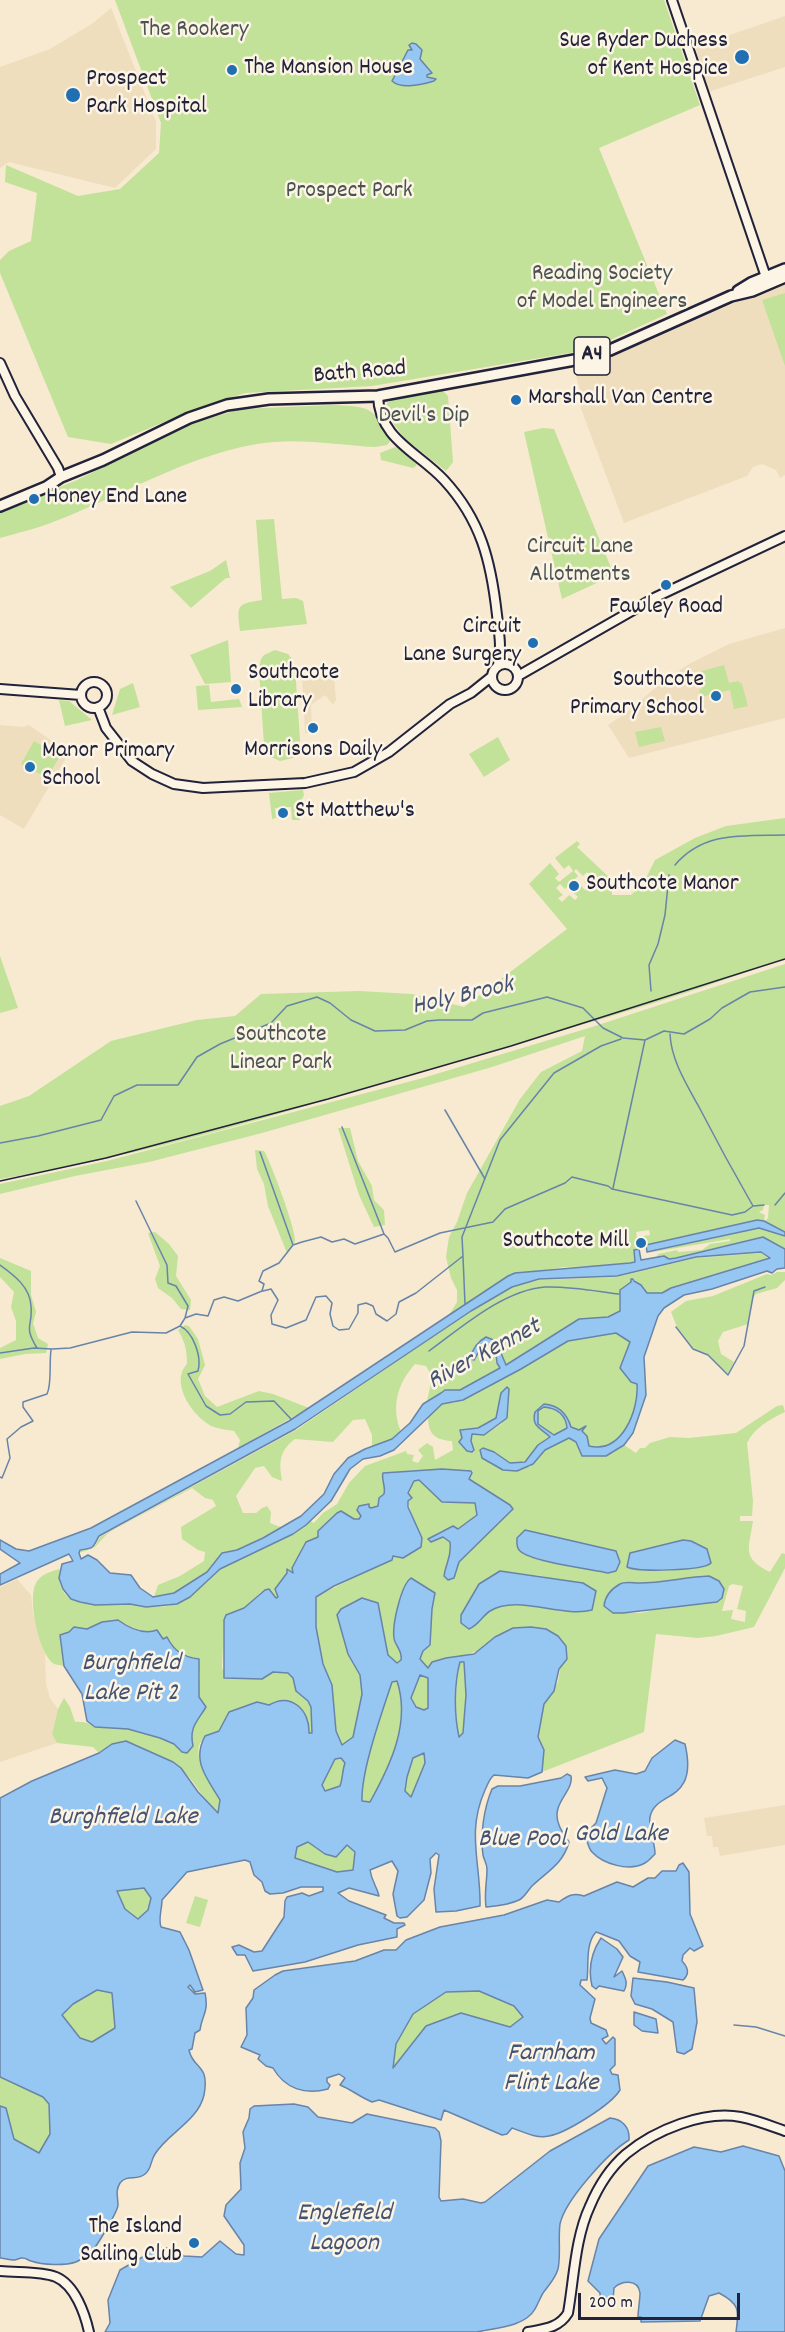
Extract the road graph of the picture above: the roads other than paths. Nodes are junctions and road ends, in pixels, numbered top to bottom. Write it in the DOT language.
graph roads {
  1 [pos="672,0"];
  2 [pos="785,269"];
  3 [pos="785,277"];
  4 [pos="767,280"];
  5 [pos="0,363"];
  6 [pos="378,396"];
  7 [pos="61,477"];
  8 [pos="0,506"];
  9 [pos="785,536"];
  10 [pos="500,646"];
  11 [pos="507,663"];
  12 [pos="498,665"];
  13 [pos="517,673"];
  14 [pos="491,677"];
  15 [pos="495,686"];
  16 [pos="0,689"];
  17 [pos="471,693"];
  18 [pos="81,695"];
  19 [pos="98,707"];
  20 [pos="785,2131"];
  21 [pos="0,2271"];
  22 [pos="89,2332"];
  23 [pos="528,2332"];
  1 -- 4 [label="street"];
  2 -- 4 [label="main road, Bath Road / A4"];
  3 -- 4 [label="main road, Bath Road / A4"];
  4 -- 6 [label="main road, Bath Road / A4"];
  5 -- 7 [label="street"];
  6 -- 7 [label="main road, Bath Road / A4"];
  6 -- 10 [label="street"];
  7 -- 8 [label="main road, Bath Road / A4"];
  9 -- 13 [label="street"];
  10 -- 11 [label="street"];
  10 -- 12 [label="street"];
  11 -- 12 [label="street"];
  11 -- 13 [label="street"];
  12 -- 14 [label="street"];
  13 -- 15 [label="street"];
  14 -- 15 [label="street"];
  14 -- 17 [label="street"];
  15 -- 17 [label="street"];
  16 -- 18 [label="street"];
  17 -- 19 [label="street"];
  18 -- 19 [label="street"];
  18 -- 19 [label="street"];
  20 -- 23 [label="street"];
  21 -- 22 [label="street"];
}
